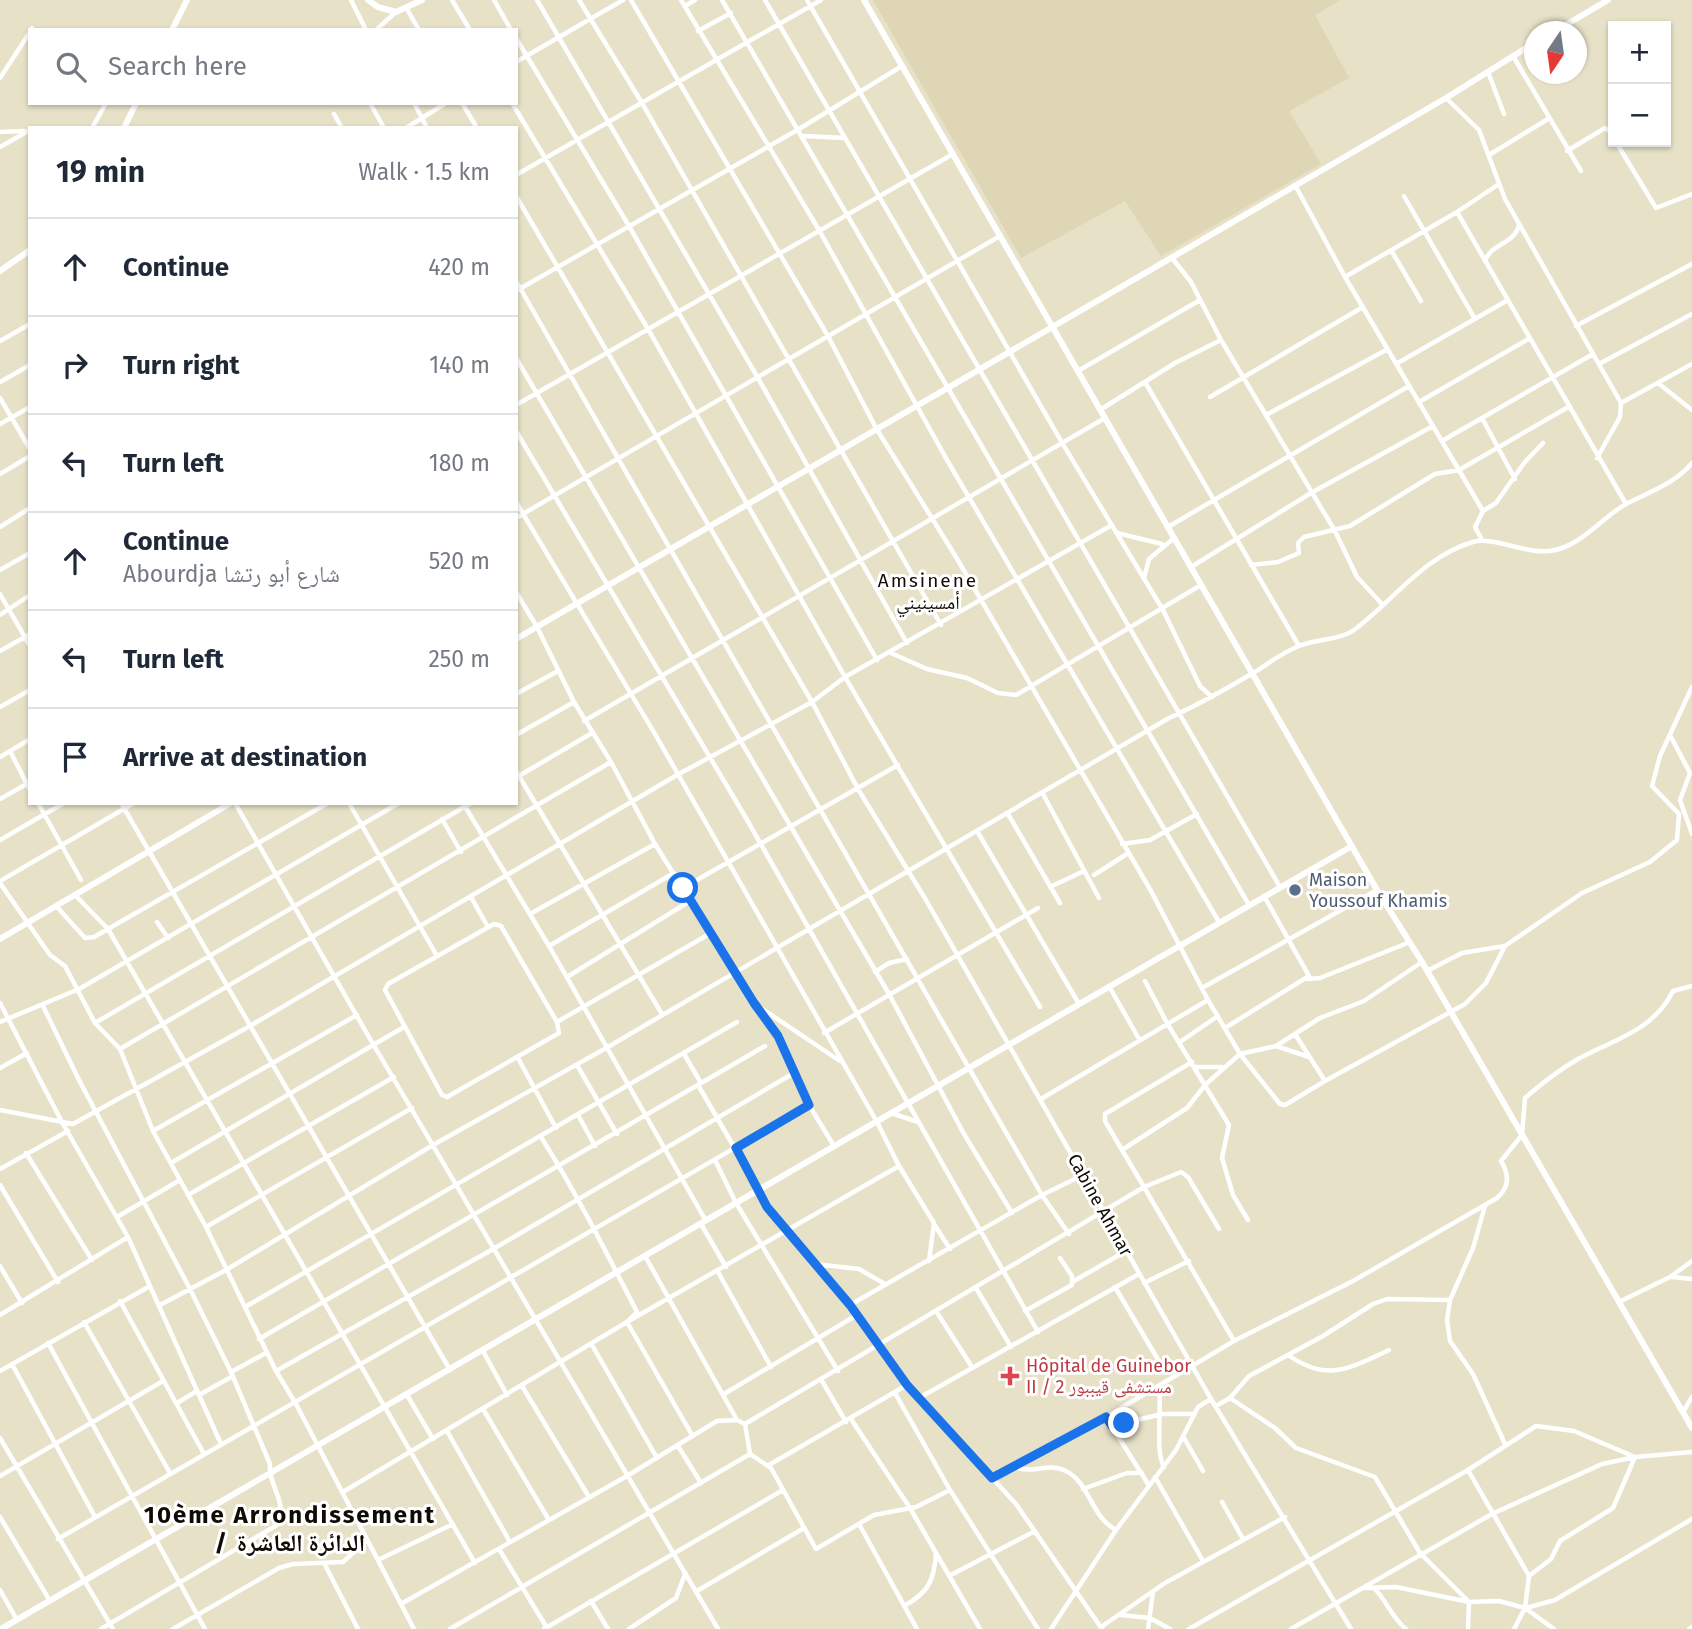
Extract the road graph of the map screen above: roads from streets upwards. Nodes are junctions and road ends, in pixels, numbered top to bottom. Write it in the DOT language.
graph roads {
  1 [pos="187,0"];
  2 [pos="351,0"];
  3 [pos="368,0"];
  4 [pos="422,0"];
  5 [pos="453,0"];
  6 [pos="494,0"];
  7 [pos="537,0"];
  8 [pos="579,0"];
  9 [pos="622,0"];
  10 [pos="631,0"];
  11 [pos="681,0"];
  12 [pos="695,0"];
  13 [pos="722,0"];
  14 [pos="765,0"];
  15 [pos="807,0"];
  16 [pos="821,0"];
  17 [pos="864,0"];
  18 [pos="1608,0"];
  19 [pos="685,6"];
  20 [pos="811,6"];
  21 [pos="407,9"];
  22 [pos="396,12"];
  23 [pos="731,13"];
  24 [pos="590,20"];
  25 [pos="1572,21"];
  26 [pos="779,24"];
  27 [pos="173,28"];
  28 [pos="365,28"];
  29 [pos="378,28"];
  30 [pos="418,28"];
  31 [pos="469,28"];
  32 [pos="511,28"];
  33 [pos="698,31"];
  34 [pos="28,35"];
  35 [pos="558,38"];
  36 [pos="518,41"];
  37 [pos="748,41"];
  38 [pos="1524,49"];
  39 [pos="1512,55"];
  40 [pos="527,56"];
  41 [pos="715,59"];
  42 [pos="518,61"];
  43 [pos="902,65"];
  44 [pos="1488,71"];
  45 [pos="0,78"];
  46 [pos="678,80"];
  47 [pos="859,92"];
  48 [pos="1446,98"];
  49 [pos="642,103"];
  50 [pos="105,105"];
  51 [pos="135,105"];
  52 [pos="371,105"];
  53 [pos="415,105"];
  54 [pos="443,105"];
  55 [pos="463,105"];
  56 [pos="513,105"];
  57 [pos="829,109"];
  58 [pos="334,114"];
  59 [pos="1504,114"];
  60 [pos="422,118"];
  61 [pos="1548,118"];
  62 [pos="608,124"];
  63 [pos="93,126"];
  64 [pos="125,126"];
  65 [pos="341,126"];
  66 [pos="383,126"];
  67 [pos="409,126"];
  68 [pos="427,126"];
  69 [pos="476,126"];
  70 [pos="799,129"];
  71 [pos="27,130"];
  72 [pos="1608,130"];
  73 [pos="0,132"];
  74 [pos="803,136"];
  75 [pos="846,138"];
  76 [pos="578,142"];
  77 [pos="768,146"];
  78 [pos="0,147"];
  79 [pos="1619,147"];
  80 [pos="1567,151"];
  81 [pos="953,154"];
  82 [pos="1489,155"];
  83 [pos="544,159"];
  84 [pos="729,168"];
  85 [pos="1581,170"];
  86 [pos="518,174"];
  87 [pos="910,178"];
  88 [pos="1295,184"];
  89 [pos="1499,184"];
  90 [pos="691,189"];
  91 [pos="1692,194"];
  92 [pos="880,195"];
  93 [pos="1404,196"];
  94 [pos="518,199"];
  95 [pos="658,209"];
  96 [pos="1457,212"];
  97 [pos="847,213"];
  98 [pos="1519,224"];
  99 [pos="629,226"];
  100 [pos="819,230"];
  101 [pos="1424,231"];
  102 [pos="1000,236"];
  103 [pos="597,244"];
  104 [pos="1391,250"];
  105 [pos="28,251"];
  106 [pos="780,254"];
  107 [pos="1172,258"];
  108 [pos="957,261"];
  109 [pos="1485,261"];
  110 [pos="1692,264"];
  111 [pos="557,266"];
  112 [pos="0,271"];
  113 [pos="742,277"];
  114 [pos="1345,277"];
  115 [pos="927,280"];
  116 [pos="519,289"];
  117 [pos="709,294"];
  118 [pos="897,298"];
  119 [pos="1200,300"];
  120 [pos="1508,300"];
  121 [pos="1421,301"];
  122 [pos="1363,307"];
  123 [pos="678,311"];
  124 [pos="866,314"];
  125 [pos="1692,314"];
  126 [pos="1475,319"];
  127 [pos="28,325"];
  128 [pos="1576,326"];
  129 [pos="1052,327"];
  130 [pos="648,329"];
  131 [pos="829,338"];
  132 [pos="1530,338"];
  133 [pos="1222,340"];
  134 [pos="0,341"];
  135 [pos="1388,349"];
  136 [pos="1011,350"];
  137 [pos="608,354"];
  138 [pos="1592,354"];
  139 [pos="518,361"];
  140 [pos="789,361"];
  141 [pos="1396,364"];
  142 [pos="1598,364"];
  143 [pos="1692,364"];
  144 [pos="28,366"];
  145 [pos="980,369"];
  146 [pos="1078,371"];
  147 [pos="569,376"];
  148 [pos="1553,377"];
  149 [pos="758,378"];
  150 [pos="1245,378"];
  151 [pos="0,382"];
  152 [pos="1145,382"];
  153 [pos="1658,383"];
  154 [pos="1409,386"];
  155 [pos="948,387"];
  156 [pos="537,394"];
  157 [pos="0,397"];
  158 [pos="1210,397"];
  159 [pos="726,398"];
  160 [pos="1419,402"];
  161 [pos="1621,403"];
  162 [pos="518,404"];
  163 [pos="916,405"];
  164 [pos="1570,406"];
  165 [pos="28,408"];
  166 [pos="1100,410"];
  167 [pos="1692,411"];
  168 [pos="696,415"];
  169 [pos="1266,415"];
  170 [pos="11,418"];
  171 [pos="1105,418"];
  172 [pos="1482,418"];
  173 [pos="0,424"];
  174 [pos="1433,426"];
  175 [pos="876,428"];
  176 [pos="518,434"];
  177 [pos="654,436"];
  178 [pos="1442,441"];
  179 [pos="1061,442"];
  180 [pos="1543,443"];
  181 [pos="28,446"];
  182 [pos="1498,447"];
  183 [pos="839,450"];
  184 [pos="1289,455"];
  185 [pos="28,457"];
  186 [pos="617,458"];
  187 [pos="1597,458"];
  188 [pos="1029,460"];
  189 [pos="1692,463"];
  190 [pos="807,469"];
  191 [pos="1459,470"];
  192 [pos="0,474"];
  193 [pos="1000,477"];
  194 [pos="587,478"];
  195 [pos="1515,479"];
  196 [pos="777,486"];
  197 [pos="1311,494"];
  198 [pos="968,495"];
  199 [pos="555,497"];
  200 [pos="1214,502"];
  201 [pos="747,504"];
  202 [pos="1626,504"];
  203 [pos="518,505"];
  204 [pos="28,509"];
  205 [pos="1483,511"];
  206 [pos="524,514"];
  207 [pos="931,517"];
  208 [pos="518,518"];
  209 [pos="1112,525"];
  210 [pos="0,527"];
  211 [pos="1168,527"];
  212 [pos="708,528"];
  213 [pos="1335,531"];
  214 [pos="1116,533"];
  215 [pos="1174,538"];
  216 [pos="1237,540"];
  217 [pos="1482,540"];
  218 [pos="891,541"];
  219 [pos="1081,544"];
  220 [pos="1163,544"];
  221 [pos="670,551"];
  222 [pos="28,554"];
  223 [pos="859,559"];
  224 [pos="1049,562"];
  225 [pos="1251,565"];
  226 [pos="1191,567"];
  227 [pos="638,569"];
  228 [pos="0,570"];
  229 [pos="829,577"];
  230 [pos="1017,579"];
  231 [pos="1144,579"];
  232 [pos="1201,585"];
  233 [pos="608,586"];
  234 [pos="0,594"];
  235 [pos="799,594"];
  236 [pos="518,595"];
  237 [pos="28,597"];
  238 [pos="979,599"];
  239 [pos="1382,604"];
  240 [pos="575,605"];
  241 [pos="9,610"];
  242 [pos="1163,610"];
  243 [pos="0,615"];
  244 [pos="762,617"];
  245 [pos="941,625"];
  246 [pos="537,627"];
  247 [pos="1129,628"];
  248 [pos="27,635"];
  249 [pos="518,638"];
  250 [pos="723,639"];
  251 [pos="907,643"];
  252 [pos="1098,646"];
  253 [pos="1299,646"];
  254 [pos="0,651"];
  255 [pos="890,652"];
  256 [pos="691,658"];
  257 [pos="877,660"];
  258 [pos="1067,664"];
  259 [pos="558,671"];
  260 [pos="1252,674"];
  261 [pos="661,676"];
  262 [pos="845,677"];
  263 [pos="1030,686"];
  264 [pos="1692,687"];
  265 [pos="28,691"];
  266 [pos="518,693"];
  267 [pos="631,693"];
  268 [pos="1212,697"];
  269 [pos="573,702"];
  270 [pos="812,702"];
  271 [pos="0,707"];
  272 [pos="1181,713"];
  273 [pos="584,721"];
  274 [pos="773,723"];
  275 [pos="1150,730"];
  276 [pos="592,733"];
  277 [pos="518,735"];
  278 [pos="1670,735"];
  279 [pos="28,740"];
  280 [pos="740,741"];
  281 [pos="1118,749"];
  282 [pos="10,751"];
  283 [pos="0,757"];
  284 [pos="709,757"];
  285 [pos="611,762"];
  286 [pos="898,765"];
  287 [pos="1081,772"];
  288 [pos="518,773"];
  289 [pos="518,775"];
  290 [pos="677,775"];
  291 [pos="28,783"];
  292 [pos="858,789"];
  293 [pos="1042,794"];
  294 [pos="0,799"];
  295 [pos="632,802"];
  296 [pos="39,805"];
  297 [pos="61,805"];
  298 [pos="230,805"];
  299 [pos="234,805"];
  300 [pos="325,805"];
  301 [pos="350,805"];
  302 [pos="396,805"];
  303 [pos="464,805"];
  304 [pos="123,806"];
  305 [pos="539,806"];
  306 [pos="821,809"];
  307 [pos="1008,814"];
  308 [pos="1197,814"];
  309 [pos="45,815"];
  310 [pos="442,819"];
  311 [pos="362,825"];
  312 [pos="790,827"];
  313 [pos="984,828"];
  314 [pos="1164,830"];
  315 [pos="977,831"];
  316 [pos="1692,834"];
  317 [pos="482,839"];
  318 [pos="0,840"];
  319 [pos="258,844"];
  320 [pos="562,844"];
  321 [pos="655,844"];
  322 [pos="761,844"];
  323 [pos="1122,844"];
  324 [pos="62,845"];
  325 [pos="1352,846"];
  326 [pos="946,848"];
  327 [pos="461,852"];
  328 [pos="149,853"];
  329 [pos="380,855"];
  330 [pos="1127,855"];
  331 [pos="727,864"];
  332 [pos="906,871"];
  333 [pos="1084,871"];
  334 [pos="674,873"];
  335 [pos="277,874"];
  336 [pos="507,875"];
  337 [pos="1094,875"];
  338 [pos="81,880"];
  339 [pos="0,882"];
  340 [pos="586,883"];
  341 [pos="398,887"];
  342 [pos="1050,887"];
  343 [pos="1280,887"];
  344 [pos="683,888"];
  345 [pos="1377,890"];
  346 [pos="869,893"];
  347 [pos="171,894"];
  348 [pos="76,896"];
  349 [pos="1264,896"];
  350 [pos="471,897"];
  351 [pos="1099,898"];
  352 [pos="690,901"];
  353 [pos="1060,903"];
  354 [pos="295,904"];
  355 [pos="1249,905"];
  356 [pos="57,907"];
  357 [pos="1038,908"];
  358 [pos="839,911"];
  359 [pos="1028,913"];
  360 [pos="530,914"];
  361 [pos="604,914"];
  362 [pos="157,922"];
  363 [pos="1219,922"];
  364 [pos="29,923"];
  365 [pos="191,925"];
  366 [pos="420,927"];
  367 [pos="488,927"];
  368 [pos="108,929"];
  369 [pos="808,929"];
  370 [pos="995,932"];
  371 [pos="711,933"];
  372 [pos="313,936"];
  373 [pos="0,939"];
  374 [pos="167,939"];
  375 [pos="1288,941"];
  376 [pos="1410,943"];
  377 [pos="622,945"];
  378 [pos="1179,945"];
  379 [pos="549,946"];
  380 [pos="1505,946"];
  381 [pos="776,948"];
  382 [pos="207,955"];
  383 [pos="437,956"];
  384 [pos="958,956"];
  385 [pos="907,959"];
  386 [pos="128,962"];
  387 [pos="1422,962"];
  388 [pos="1427,971"];
  389 [pos="734,972"];
  390 [pos="875,972"];
  391 [pos="335,975"];
  392 [pos="639,976"];
  393 [pos="567,977"];
  394 [pos="918,977"];
  395 [pos="1307,979"];
  396 [pos="1145,981"];
  397 [pos="227,986"];
  398 [pos="1110,986"];
  399 [pos="1692,986"];
  400 [pos="1202,988"];
  401 [pos="79,989"];
  402 [pos="143,993"];
  403 [pos="889,994"];
  404 [pos="1208,1000"];
  405 [pos="0,1003"];
  406 [pos="754,1003"];
  407 [pos="1079,1004"];
  408 [pos="43,1006"];
  409 [pos="584,1007"];
  410 [pos="1040,1007"];
  411 [pos="1450,1011"];
  412 [pos="662,1014"];
  413 [pos="858,1014"];
  414 [pos="357,1015"];
  415 [pos="1218,1016"];
  416 [pos="9,1017"];
  417 [pos="557,1021"];
  418 [pos="0,1022"];
  419 [pos="737,1022"];
  420 [pos="95,1023"];
  421 [pos="1167,1023"];
  422 [pos="162,1024"];
  423 [pos="250,1026"];
  424 [pos="404,1027"];
  425 [pos="1225,1028"];
  426 [pos="824,1033"];
  427 [pos="1295,1034"];
  428 [pos="1139,1040"];
  429 [pos="1180,1042"];
  430 [pos="374,1045"];
  431 [pos="1008,1045"];
  432 [pos="765,1046"];
  433 [pos="1276,1046"];
  434 [pos="608,1047"];
  435 [pos="120,1049"];
  436 [pos="27,1054"];
  437 [pos="684,1054"];
  438 [pos="1240,1054"];
  439 [pos="518,1058"];
  440 [pos="1310,1058"];
  441 [pos="183,1063"];
  442 [pos="273,1063"];
  443 [pos="1193,1064"];
  444 [pos="577,1065"];
  445 [pos="844,1065"];
  446 [pos="971,1067"];
  447 [pos="1223,1067"];
  448 [pos="0,1068"];
  449 [pos="794,1073"];
  450 [pos="394,1077"];
  451 [pos="1325,1082"];
  452 [pos="700,1084"];
  453 [pos="1206,1084"];
  454 [pos="631,1085"];
  455 [pos="939,1085"];
  456 [pos="535,1088"];
  457 [pos="134,1091"];
  458 [pos="291,1094"];
  459 [pos="1041,1099"];
  460 [pos="207,1101"];
  461 [pos="598,1103"];
  462 [pos="908,1103"];
  463 [pos="809,1105"];
  464 [pos="412,1108"];
  465 [pos="95,1111"];
  466 [pos="0,1112"];
  467 [pos="891,1113"];
  468 [pos="578,1115"];
  469 [pos="647,1116"];
  470 [pos="718,1116"];
  471 [pos="877,1122"];
  472 [pos="918,1122"];
  473 [pos="63,1124"];
  474 [pos="309,1124"];
  475 [pos="556,1128"];
  476 [pos="68,1131"];
  477 [pos="153,1131"];
  478 [pos="224,1133"];
  479 [pos="617,1134"];
  480 [pos="1522,1135"];
  481 [pos="541,1137"];
  482 [pos="433,1145"];
  483 [pos="595,1146"];
  484 [pos="834,1146"];
  485 [pos="665,1148"];
  486 [pos="736,1148"];
  487 [pos="1122,1150"];
  488 [pos="26,1153"];
  489 [pos="328,1157"];
  490 [pos="715,1160"];
  491 [pos="242,1162"];
  492 [pos="171,1163"];
  493 [pos="559,1166"];
  494 [pos="899,1166"];
  495 [pos="0,1169"];
  496 [pos="1083,1175"];
  497 [pos="683,1179"];
  498 [pos="180,1180"];
  499 [pos="0,1185"];
  500 [pos="458,1185"];
  501 [pos="1144,1187"];
  502 [pos="758,1191"];
  503 [pos="188,1195"];
  504 [pos="261,1195"];
  505 [pos="350,1195"];
  506 [pos="1042,1195"];
  507 [pos="142,1199"];
  508 [pos="580,1199"];
  509 [pos="737,1203"];
  510 [pos="1485,1205"];
  511 [pos="1105,1211"];
  512 [pos="1012,1213"];
  513 [pos="476,1215"];
  514 [pos="117,1217"];
  515 [pos="1248,1220"];
  516 [pos="704,1222"];
  517 [pos="934,1223"];
  518 [pos="206,1227"];
  519 [pos="595,1229"];
  520 [pos="1219,1229"];
  521 [pos="982,1231"];
  522 [pos="788,1232"];
  523 [pos="373,1234"];
  524 [pos="1069,1234"];
  525 [pos="283,1235"];
  526 [pos="128,1237"];
  527 [pos="763,1246"];
  528 [pos="495,1248"];
  529 [pos="950,1249"];
  530 [pos="1126,1251"];
  531 [pos="645,1256"];
  532 [pos="1060,1258"];
  533 [pos="92,1260"];
  534 [pos="1189,1261"];
  535 [pos="1692,1261"];
  536 [pos="928,1262"];
  537 [pos="390,1263"];
  538 [pos="814,1264"];
  539 [pos="0,1265"];
  540 [pos="726,1267"];
  541 [pos="226,1270"];
  542 [pos="306,1272"];
  543 [pos="619,1272"];
  544 [pos="718,1272"];
  545 [pos="1002,1273"];
  546 [pos="1139,1273"];
  547 [pos="511,1277"];
  548 [pos="1670,1277"];
  549 [pos="1692,1279"];
  550 [pos="1074,1281"];
  551 [pos="58,1282"];
  552 [pos="1144,1283"];
  553 [pos="886,1285"];
  554 [pos="150,1286"];
  555 [pos="1115,1287"];
  556 [pos="976,1288"];
  557 [pos="190,1289"];
  558 [pos="408,1295"];
  559 [pos="670,1300"];
  560 [pos="1450,1300"];
  561 [pos="120,1301"];
  562 [pos="1619,1302"];
  563 [pos="22,1303"];
  564 [pos="323,1303"];
  565 [pos="160,1305"];
  566 [pos="850,1305"];
  567 [pos="245,1307"];
  568 [pos="936,1311"];
  569 [pos="1025,1311"];
  570 [pos="0,1315"];
  571 [pos="857,1315"];
  572 [pos="536,1320"];
  573 [pos="83,1322"];
  574 [pos="627,1322"];
  575 [pos="425,1327"];
  576 [pos="1038,1332"];
  577 [pos="341,1333"];
  578 [pos="260,1339"];
  579 [pos="818,1339"];
  580 [pos="1234,1341"];
  581 [pos="48,1343"];
  582 [pos="592,1345"];
  583 [pos="878,1346"];
  584 [pos="1011,1347"];
  585 [pos="1389,1350"];
  586 [pos="483,1351"];
  587 [pos="266,1353"];
  588 [pos="1288,1355"];
  589 [pos="562,1362"];
  590 [pos="1160,1363"];
  591 [pos="12,1364"];
  592 [pos="1192,1366"];
  593 [pos="360,1367"];
  594 [pos="771,1367"];
  595 [pos="972,1367"];
  596 [pos="450,1370"];
  597 [pos="0,1371"];
  598 [pos="275,1371"];
  599 [pos="838,1371"];
  600 [pos="232,1374"];
  601 [pos="163,1381"];
  602 [pos="821,1381"];
  603 [pos="907,1385"];
  604 [pos="522,1386"];
  605 [pos="1159,1386"];
  606 [pos="198,1393"];
  607 [pos="895,1393"];
  608 [pos="724,1394"];
  609 [pos="407,1395"];
  610 [pos="506,1395"];
  611 [pos="1692,1397"];
  612 [pos="919,1398"];
  613 [pos="1230,1398"];
  614 [pos="1212,1399"];
  615 [pos="130,1402"];
  616 [pos="177,1403"];
  617 [pos="296,1404"];
  618 [pos="1216,1406"];
  619 [pos="385,1408"];
  620 [pos="483,1409"];
  621 [pos="1683,1412"];
  622 [pos="1162,1414"];
  623 [pos="1194,1414"];
  624 [pos="1106,1417"];
  625 [pos="737,1420"];
  626 [pos="849,1421"];
  627 [pos="92,1424"];
  628 [pos="253,1424"];
  629 [pos="745,1424"];
  630 [pos="1112,1426"];
  631 [pos="1692,1428"];
  632 [pos="447,1431"];
  633 [pos="692,1435"];
  634 [pos="1183,1437"];
  635 [pos="0,1438"];
  636 [pos="433,1438"];
  637 [pos="221,1444"];
  638 [pos="1504,1444"];
  639 [pos="56,1445"];
  640 [pos="678,1446"];
  641 [pos="319,1447"];
  642 [pos="412,1451"];
  643 [pos="1692,1452"];
  644 [pos="204,1454"];
  645 [pos="750,1454"];
  646 [pos="1635,1457"];
  647 [pos="657,1458"];
  648 [pos="768,1465"];
  649 [pos="18,1467"];
  650 [pos="1017,1467"];
  651 [pos="1164,1467"];
  652 [pos="1468,1470"];
  653 [pos="1203,1471"];
  654 [pos="1142,1473"];
  655 [pos="170,1474"];
  656 [pos="0,1476"];
  657 [pos="269,1476"];
  658 [pos="627,1476"];
  659 [pos="1155,1477"];
  660 [pos="992,1478"];
  661 [pos="701,1483"];
  662 [pos="1148,1484"];
  663 [pos="1083,1489"];
  664 [pos="783,1490"];
  665 [pos="950,1490"];
  666 [pos="343,1492"];
  667 [pos="132,1495"];
  668 [pos="589,1497"];
  669 [pos="1222,1502"];
  670 [pos="910,1508"];
  671 [pos="1396,1512"];
  672 [pos="649,1514"];
  673 [pos="1492,1514"];
  674 [pos="0,1517"];
  675 [pos="95,1517"];
  676 [pos="1285,1517"];
  677 [pos="1692,1519"];
  678 [pos="550,1520"];
  679 [pos="453,1524"];
  680 [pos="859,1524"];
  681 [pos="804,1528"];
  682 [pos="1115,1530"];
  683 [pos="1035,1531"];
  684 [pos="58,1539"];
  685 [pos="1243,1539"];
  686 [pos="368,1540"];
  687 [pos="156,1542"];
  688 [pos="510,1542"];
  689 [pos="499,1549"];
  690 [pos="673,1553"];
  691 [pos="936,1553"];
  692 [pos="1420,1553"];
  693 [pos="989,1555"];
  694 [pos="1309,1559"];
  695 [pos="378,1560"];
  696 [pos="1203,1561"];
  697 [pos="323,1562"];
  698 [pos="475,1563"];
  699 [pos="685,1572"];
  700 [pos="949,1576"];
  701 [pos="1530,1576"];
  702 [pos="85,1583"];
  703 [pos="180,1583"];
  704 [pos="522,1587"];
  705 [pos="1364,1588"];
  706 [pos="1374,1588"];
  707 [pos="1077,1589"];
  708 [pos="0,1590"];
  709 [pos="697,1591"];
  710 [pos="1153,1592"];
  711 [pos="591,1601"];
  712 [pos="50,1602"];
  713 [pos="1469,1602"];
  714 [pos="401,1604"];
  715 [pos="1336,1604"];
  716 [pos="904,1606"];
  717 [pos="1525,1608"];
  718 [pos="1120,1614"];
  719 [pos="197,1615"];
  720 [pos="1150,1618"];
  721 [pos="17,1620"];
  722 [pos="112,1627"];
  723 [pos="4,1628"];
  724 [pos="546,1628"];
  725 [pos="1101,1628"];
  726 [pos="101,1629"];
  727 [pos="173,1629"];
  728 [pos="205,1629"];
  729 [pos="358,1629"];
  730 [pos="414,1629"];
  731 [pos="450,1629"];
  732 [pos="608,1629"];
  733 [pos="628,1629"];
  734 [pos="718,1629"];
  735 [pos="918,1629"];
  736 [pos="980,1629"];
  737 [pos="1038,1629"];
  738 [pos="1051,1629"];
  739 [pos="1148,1629"];
  740 [pos="1170,1629"];
  741 [pos="1189,1629"];
  742 [pos="1291,1629"];
  743 [pos="1350,1629"];
  744 [pos="1406,1629"];
  745 [pos="1468,1629"];
  746 [pos="1514,1629"];
  747 [pos="1554,1629"];
  1 -- 27 [label="street"];
  2 -- 28 [label="street"];
  3 -- 22 [label="street"];
  4 -- 21 [label="street"];
  5 -- 31 [label="street"];
  6 -- 32 [label="street"];
  7 -- 35 [label="street"];
  8 -- 24 [label="street"];
  9 -- 24 [label="street"];
  10 -- 46 [label="street"];
  11 -- 19 [label="street"];
  12 -- 19 [label="street"];
  13 -- 23 [label="street"];
  14 -- 26 [label="street"];
  15 -- 20 [label="street"];
  16 -- 20 [label="street"];
  17 -- 43 [label="street"];
  18 -- 25 [label="street"];
  19 -- 33 [label="street"];
  20 -- 26 [label="street"];
  20 -- 47 [label="street"];
  21 -- 22 [label="street"];
  21 -- 30 [label="street"];
  22 -- 29 [label="street"];
  23 -- 33 [label="street"];
  23 -- 37 [label="street"];
  24 -- 35 [label="street"];
  24 -- 49 [label="street"];
  26 -- 37 [label="street"];
  26 -- 57 [label="street"];
  33 -- 41 [label="street"];
  34 -- 45 [label="street"];
  35 -- 40 [label="street"];
  35 -- 62 [label="street"];
  36 -- 40 [label="street"];
  37 -- 41 [label="street"];
  37 -- 70 [label="street"];
  38 -- 39 [label="street"];
  39 -- 44 [label="street"];
  39 -- 61 [label="street"];
  40 -- 42 [label="street"];
  40 -- 76 [label="street"];
  41 -- 46 [label="street"];
  41 -- 77 [label="street"];
  43 -- 47 [label="street"];
  43 -- 81 [label="street"];
  44 -- 48 [label="street"];
  44 -- 59 [label="street"];
  46 -- 49 [label="street"];
  46 -- 84 [label="street"];
  47 -- 57 [label="street"];
  47 -- 87 [label="street"];
  48 -- 82 [label="street"];
  48 -- 88 [label="street"];
  49 -- 62 [label="street"];
  49 -- 90 [label="street"];
  50 -- 63 [label="street"];
  51 -- 64 [label="street"];
  52 -- 66 [label="street"];
  53 -- 60 [label="street"];
  54 -- 60 [label="street"];
  55 -- 69 [label="street"];
  56 -- 83 [label="street"];
  57 -- 70 [label="street"];
  57 -- 75 [label="street"];
  58 -- 65 [label="street"];
  60 -- 67 [label="street"];
  60 -- 68 [label="street"];
  61 -- 80 [label="street"];
  61 -- 82 [label="street"];
  62 -- 76 [label="street"];
  62 -- 95 [label="street"];
  70 -- 74 [label="street"];
  70 -- 77 [label="street"];
  71 -- 73 [label="street"];
  71 -- 78 [label="street"];
  72 -- 80 [label="street"];
  74 -- 75 [label="street"];
  74 -- 97 [label="street"];
  75 -- 92 [label="street"];
  76 -- 83 [label="street"];
  76 -- 99 [label="street"];
  77 -- 84 [label="street"];
  77 -- 100 [label="street"];
  79 -- 91 [label="street"];
  80 -- 85 [label="street"];
  81 -- 87 [label="street"];
  81 -- 102 [label="street"];
  82 -- 89 [label="street"];
  83 -- 86 [label="street"];
  83 -- 103 [label="street"];
  84 -- 90 [label="street"];
  84 -- 106 [label="street"];
  87 -- 92 [label="street"];
  87 -- 108 [label="street"];
  88 -- 107 [label="street"];
  88 -- 114 [label="street"];
  89 -- 96 [label="street"];
  89 -- 98 [label="street"];
  90 -- 95 [label="street"];
  90 -- 113 [label="street"];
  92 -- 97 [label="street"];
  92 -- 115 [label="street"];
  93 -- 101 [label="street"];
  94 -- 111 [label="street, Cabine Ahmar"];
  95 -- 99 [label="street"];
  95 -- 117 [label="street"];
  96 -- 101 [label="street"];
  96 -- 109 [label="street"];
  97 -- 100 [label="street"];
  97 -- 118 [label="street"];
  98 -- 109 [label="street"];
  98 -- 128 [label="street"];
  99 -- 103 [label="street"];
  99 -- 123 [label="street"];
  100 -- 106 [label="street"];
  100 -- 124 [label="street"];
  101 -- 104 [label="street"];
  101 -- 126 [label="street"];
  102 -- 108 [label="street"];
  102 -- 129 [label="street"];
  103 -- 111 [label="street"];
  103 -- 130 [label="street"];
  104 -- 114 [label="street"];
  104 -- 121 [label="street"];
  105 -- 112 [label="street"];
  106 -- 113 [label="street"];
  106 -- 131 [label="street"];
  107 -- 119 [label="street"];
  107 -- 129 [label="street"];
  108 -- 115 [label="street"];
  108 -- 136 [label="street"];
  109 -- 120 [label="street"];
  110 -- 128 [label="street"];
  111 -- 116 [label="street"];
  111 -- 137 [label="street, Cabine Ahmar"];
  113 -- 117 [label="street"];
  113 -- 140 [label="street"];
  114 -- 122 [label="street"];
  115 -- 118 [label="street"];
  115 -- 145 [label="street"];
  116 -- 147 [label="street"];
  117 -- 123 [label="street"];
  117 -- 149 [label="street"];
  118 -- 124 [label="street"];
  118 -- 155 [label="street"];
  119 -- 133 [label="street"];
  119 -- 146 [label="street"];
  120 -- 126 [label="street"];
  120 -- 132 [label="street"];
  122 -- 135 [label="street"];
  122 -- 150 [label="street"];
  123 -- 130 [label="street"];
  123 -- 159 [label="street"];
  124 -- 131 [label="street"];
  124 -- 163 [label="street"];
  125 -- 142 [label="street"];
  126 -- 141 [label="street"];
  127 -- 134 [label="street"];
  128 -- 138 [label="street"];
  129 -- 136 [label="street"];
  129 -- 146 [label="street"];
  130 -- 137 [label="street"];
  130 -- 168 [label="street"];
  131 -- 140 [label="street"];
  131 -- 175 [label="street"];
  132 -- 148 [label="street"];
  132 -- 160 [label="street"];
  133 -- 150 [label="street"];
  133 -- 152 [label="street"];
  135 -- 141 [label="street"];
  135 -- 169 [label="street"];
  136 -- 145 [label="street"];
  136 -- 179 [label="street"];
  137 -- 147 [label="street"];
  137 -- 177 [label="street, Cabine Ahmar"];
  138 -- 142 [label="street"];
  138 -- 148 [label="street"];
  139 -- 156 [label="street"];
  140 -- 149 [label="street"];
  140 -- 183 [label="street"];
  141 -- 154 [label="street"];
  142 -- 161 [label="street"];
  143 -- 153 [label="street"];
  144 -- 151 [label="street"];
  145 -- 155 [label="street"];
  145 -- 188 [label="street"];
  146 -- 166 [label="street"];
  147 -- 156 [label="street"];
  147 -- 186 [label="street"];
  148 -- 164 [label="street"];
  148 -- 172 [label="street"];
  149 -- 159 [label="street"];
  149 -- 190 [label="street"];
  150 -- 158 [label="street"];
  150 -- 169 [label="street"];
  152 -- 166 [label="street"];
  152 -- 200 [label="street"];
  153 -- 161 [label="street"];
  153 -- 167 [label="street"];
  154 -- 160 [label="street"];
  154 -- 184 [label="street"];
  155 -- 163 [label="street"];
  155 -- 193 [label="street"];
  156 -- 162 [label="street"];
  156 -- 194 [label="street"];
  157 -- 170 [label="street"];
  159 -- 168 [label="street"];
  159 -- 196 [label="street"];
  160 -- 174 [label="street"];
  161 -- 187 [label="street"];
  163 -- 175 [label="street"];
  163 -- 198 [label="street"];
  164 -- 182 [label="street"];
  164 -- 187 [label="street"];
  165 -- 170 [label="street"];
  166 -- 171 [label="street"];
  168 -- 177 [label="street"];
  168 -- 201 [label="street"];
  169 -- 184 [label="street"];
  170 -- 173 [label="street"];
  170 -- 181 [label="street"];
  171 -- 179 [label="street"];
  171 -- 211 [label="street"];
  172 -- 178 [label="street"];
  172 -- 182 [label="street"];
  174 -- 178 [label="street"];
  174 -- 197 [label="street"];
  175 -- 183 [label="street"];
  175 -- 207 [label="street"];
  176 -- 199 [label="street"];
  177 -- 186 [label="street"];
  177 -- 212 [label="street, Cabine Ahmar"];
  178 -- 191 [label="street"];
  179 -- 188 [label="street"];
  179 -- 209 [label="street"];
  180 -- 195 [label="street"];
  182 -- 191 [label="street"];
  182 -- 195 [label="street"];
  183 -- 190 [label="street"];
  183 -- 218 [label="street"];
  184 -- 197 [label="street"];
  184 -- 200 [label="street"];
  185 -- 192 [label="street"];
  186 -- 194 [label="street"];
  186 -- 221 [label="street"];
  187 -- 202 [label="street"];
  188 -- 193 [label="street"];
  188 -- 219 [label="street"];
  189 -- 202 [label="street"];
  190 -- 196 [label="street"];
  190 -- 223 [label="street"];
  191 -- 205 [label="street"];
  191 -- 213 [label="street"];
  193 -- 198 [label="street"];
  193 -- 224 [label="street"];
  194 -- 199 [label="street"];
  194 -- 227 [label="street"];
  195 -- 205 [label="street"];
  196 -- 201 [label="street"];
  196 -- 229 [label="street"];
  197 -- 213 [label="street"];
  197 -- 216 [label="street"];
  198 -- 207 [label="street"];
  198 -- 230 [label="street"];
  199 -- 206 [label="street"];
  199 -- 233 [label="street"];
  200 -- 211 [label="street"];
  200 -- 216 [label="street"];
  201 -- 212 [label="street"];
  201 -- 235 [label="street"];
  202 -- 217 [label="street"];
  203 -- 206 [label="street"];
  204 -- 210 [label="street"];
  205 -- 217 [label="street"];
  206 -- 208 [label="street"];
  206 -- 240 [label="street"];
  207 -- 218 [label="street"];
  207 -- 238 [label="street"];
  209 -- 214 [label="street"];
  209 -- 219 [label="street"];
  211 -- 215 [label="street"];
  212 -- 221 [label="street"];
  212 -- 244 [label="street, Cabine Ahmar"];
  213 -- 225 [label="street"];
  213 -- 239 [label="street"];
  214 -- 220 [label="street"];
  214 -- 231 [label="street"];
  215 -- 220 [label="street"];
  215 -- 226 [label="street"];
  216 -- 225 [label="street"];
  216 -- 226 [label="street"];
  217 -- 239 [label="street"];
  218 -- 223 [label="street"];
  218 -- 245 [label="street"];
  219 -- 224 [label="street"];
  219 -- 247 [label="street"];
  220 -- 231 [label="street"];
  221 -- 227 [label="street"];
  221 -- 250 [label="street"];
  222 -- 228 [label="street"];
  223 -- 229 [label="street"];
  223 -- 251 [label="street"];
  224 -- 230 [label="street"];
  224 -- 252 [label="street"];
  225 -- 253 [label="street"];
  226 -- 232 [label="street"];
  227 -- 233 [label="street"];
  227 -- 256 [label="street"];
  229 -- 235 [label="street"];
  229 -- 257 [label="street"];
  230 -- 238 [label="street"];
  230 -- 258 [label="street"];
  231 -- 242 [label="street"];
  232 -- 242 [label="street"];
  232 -- 260 [label="street"];
  233 -- 240 [label="street"];
  233 -- 261 [label="street"];
  234 -- 241 [label="street"];
  235 -- 244 [label="street"];
  235 -- 262 [label="street"];
  236 -- 246 [label="street"];
  237 -- 241 [label="street"];
  238 -- 245 [label="street"];
  238 -- 263 [label="street"];
  239 -- 253 [label="street"];
  240 -- 246 [label="street"];
  240 -- 267 [label="street"];
  241 -- 243 [label="street"];
  241 -- 248 [label="street"];
  242 -- 247 [label="street"];
  242 -- 268 [label="street"];
  244 -- 250 [label="street"];
  244 -- 270 [label="street, Cabine Ahmar"];
  245 -- 251 [label="street"];
  246 -- 249 [label="street"];
  246 -- 259 [label="street"];
  247 -- 252 [label="street"];
  247 -- 272 [label="street"];
  248 -- 254 [label="street"];
  250 -- 256 [label="street"];
  250 -- 274 [label="street"];
  251 -- 255 [label="street"];
  252 -- 258 [label="street"];
  252 -- 275 [label="street"];
  253 -- 260 [label="street"];
  255 -- 257 [label="street"];
  255 -- 263 [label="street"];
  256 -- 261 [label="street"];
  256 -- 280 [label="street"];
  257 -- 262 [label="street"];
  258 -- 263 [label="street"];
  258 -- 281 [label="street"];
  259 -- 266 [label="street"];
  259 -- 269 [label="street"];
  260 -- 268 [label="street"];
  260 -- 325 [label="street"];
  261 -- 267 [label="street"];
  261 -- 284 [label="street"];
  262 -- 270 [label="street"];
  262 -- 286 [label="street"];
  263 -- 287 [label="street"];
  264 -- 278 [label="street"];
  265 -- 271 [label="street"];
  267 -- 273 [label="street"];
  267 -- 290 [label="street"];
  268 -- 272 [label="street"];
  269 -- 273 [label="street"];
  269 -- 277 [label="street"];
  270 -- 274 [label="street"];
  270 -- 292 [label="street, Cabine Ahmar"];
  272 -- 275 [label="street"];
  272 -- 343 [label="street"];
  273 -- 276 [label="street"];
  274 -- 280 [label="street"];
  274 -- 306 [label="street"];
  275 -- 281 [label="street"];
  275 -- 308 [label="street"];
  276 -- 285 [label="street"];
  276 -- 288 [label="street"];
  278 -- 316 [label="street"];
  278 -- 380 [label="street"];
  279 -- 282 [label="street"];
  280 -- 284 [label="street"];
  280 -- 312 [label="street"];
  281 -- 287 [label="street"];
  281 -- 314 [label="street"];
  282 -- 283 [label="street"];
  282 -- 291 [label="street"];
  284 -- 290 [label="street"];
  284 -- 322 [label="street"];
  285 -- 295 [label="street"];
  285 -- 305 [label="street"];
  286 -- 292 [label="street"];
  286 -- 326 [label="street"];
  287 -- 293 [label="street"];
  287 -- 323 [label="street"];
  289 -- 305 [label="street"];
  290 -- 295 [label="street"];
  290 -- 331 [label="street"];
  291 -- 294 [label="street"];
  292 -- 306 [label="street"];
  292 -- 332 [label="street, Cabine Ahmar"];
  293 -- 307 [label="street"];
  293 -- 333 [label="street"];
  295 -- 320 [label="street"];
  295 -- 321 [label="street"];
  296 -- 309 [label="street"];
  297 -- 309 [label="street"];
  298 -- 328 [label="street"];
  299 -- 319 [label="street"];
  300 -- 319 [label="street"];
  301 -- 311 [label="street"];
  302 -- 311 [label="street"];
  303 -- 310 [label="street"];
  303 -- 317 [label="street"];
  304 -- 324 [label="street"];
  304 -- 328 [label="street"];
  305 -- 317 [label="street"];
  305 -- 320 [label="street"];
  306 -- 312 [label="street"];
  306 -- 346 [label="street"];
  307 -- 313 [label="street"];
  307 -- 342 [label="street"];
  308 -- 314 [label="street"];
  308 -- 355 [label="street"];
  309 -- 318 [label="street"];
  309 -- 324 [label="street"];
  310 -- 327 [label="street"];
  310 -- 329 [label="street"];
  311 -- 329 [label="street"];
  311 -- 335 [label="street"];
  312 -- 322 [label="street"];
  312 -- 358 [label="street"];
  313 -- 315 [label="street"];
  313 -- 326 [label="street"];
  314 -- 323 [label="street"];
  314 -- 363 [label="street"];
  315 -- 326 [label="street"];
  315 -- 359 [label="street"];
  317 -- 327 [label="street"];
  317 -- 336 [label="street"];
  319 -- 335 [label="street"];
  319 -- 347 [label="street"];
  320 -- 336 [label="street"];
  320 -- 340 [label="street"];
  321 -- 334 [label="street"];
  321 -- 340 [label="street"];
  322 -- 331 [label="street"];
  322 -- 369 [label="street"];
  323 -- 330 [label="street"];
  324 -- 338 [label="street"];
  324 -- 339 [label="street"];
  325 -- 343 [label="street"];
  325 -- 345 [label="street"];
  326 -- 332 [label="street"];
  326 -- 370 [label="street"];
  327 -- 341 [label="street"];
  328 -- 347 [label="street"];
  328 -- 348 [label="street"];
  329 -- 341 [label="street"];
  329 -- 354 [label="street"];
  330 -- 337 [label="street"];
  330 -- 378 [label="street"];
  331 -- 344 [label="street"];
  331 -- 381 [label="street"];
  332 -- 346 [label="street"];
  332 -- 384 [label="street, Cabine Ahmar"];
  333 -- 342 [label="street"];
  333 -- 351 [label="street"];
  334 -- 344 [label="street"];
  334 -- 361 [label="street"];
  335 -- 354 [label="street"];
  335 -- 365 [label="street"];
  336 -- 350 [label="street"];
  336 -- 360 [label="street"];
  339 -- 364 [label="street"];
  340 -- 360 [label="street"];
  340 -- 361 [label="street"];
  341 -- 366 [label="street"];
  341 -- 372 [label="street"];
  342 -- 353 [label="street"];
  343 -- 349 [label="street"];
  344 -- 352 [label="street"];
  345 -- 375 [label="street"];
  345 -- 376 [label="street"];
  346 -- 358 [label="street"];
  346 -- 385 [label="street"];
  347 -- 365 [label="street"];
  347 -- 368 [label="street"];
  348 -- 356 [label="street"];
  348 -- 368 [label="street"];
  349 -- 355 [label="street"];
  349 -- 375 [label="street"];
  350 -- 366 [label="street"];
  350 -- 367 [label="street"];
  352 -- 371 [label="street"];
  352 -- 377 [label="street"];
  354 -- 372 [label="street"];
  354 -- 382 [label="street"];
  355 -- 363 [label="street"];
  356 -- 364 [label="street"];
  356 -- 368 [label="street"];
  357 -- 359 [label="street"];
  358 -- 369 [label="street"];
  358 -- 390 [label="street"];
  359 -- 370 [label="street"];
  359 -- 407 [label="street"];
  360 -- 379 [label="street"];
  361 -- 377 [label="street"];
  361 -- 379 [label="street"];
  362 -- 374 [label="street"];
  363 -- 378 [label="street"];
  364 -- 373 [label="street"];
  364 -- 401 [label="street"];
  365 -- 374 [label="street"];
  365 -- 382 [label="street"];
  366 -- 383 [label="street"];
  366 -- 391 [label="street"];
  367 -- 383 [label="street"];
  367 -- 417 [label="street"];
  368 -- 386 [label="street"];
  369 -- 381 [label="street"];
  369 -- 413 [label="street"];
  370 -- 384 [label="street"];
  370 -- 410 [label="street"];
  371 -- 389 [label="street"];
  371 -- 392 [label="street"];
  372 -- 391 [label="street"];
  372 -- 397 [label="street"];
  374 -- 386 [label="street"];
  375 -- 395 [label="street"];
  375 -- 400 [label="street"];
  376 -- 387 [label="street"];
  376 -- 395 [label="street"];
  377 -- 392 [label="street"];
  377 -- 393 [label="street"];
  378 -- 398 [label="street"];
  378 -- 400 [label="street"];
  379 -- 393 [label="street"];
  380 -- 388 [label="street"];
  380 -- 411 [label="street"];
  381 -- 389 [label="street"];
  381 -- 426 [label="street"];
  382 -- 397 [label="street"];
  382 -- 402 [label="street"];
  383 -- 424 [label="street"];
  384 -- 394 [label="street"];
  384 -- 431 [label="street, Cabine Ahmar"];
  385 -- 390 [label="street"];
  385 -- 394 [label="street"];
  386 -- 401 [label="street"];
  386 -- 402 [label="street"];
  387 -- 388 [label="street"];
  387 -- 427 [label="street"];
  388 -- 411 [label="street"];
  389 -- 406 [label="street"];
  389 -- 412 [label="street"];
  390 -- 403 [label="street"];
  391 -- 414 [label="street"];
  391 -- 423 [label="street"];
  392 -- 409 [label="street"];
  392 -- 412 [label="street"];
  393 -- 409 [label="street"];
  394 -- 403 [label="street"];
  394 -- 446 [label="street"];
  395 -- 425 [label="street"];
  396 -- 421 [label="street"];
  397 -- 422 [label="street"];
  397 -- 423 [label="street"];
  398 -- 407 [label="street"];
  398 -- 428 [label="street"];
  399 -- 480 [label="street"];
  400 -- 404 [label="street"];
  401 -- 408 [label="street"];
  401 -- 420 [label="street"];
  402 -- 420 [label="street"];
  402 -- 422 [label="street"];
  403 -- 413 [label="street"];
  403 -- 455 [label="street"];
  404 -- 415 [label="street"];
  404 -- 421 [label="street"];
  405 -- 416 [label="street"];
  406 -- 445 [label="street"];
  406 -- 449 [label="street"];
  407 -- 431 [label="street"];
  408 -- 416 [label="street"];
  408 -- 465 [label="street"];
  409 -- 417 [label="street"];
  409 -- 434 [label="street"];
  411 -- 451 [label="street"];
  411 -- 480 [label="street"];
  412 -- 434 [label="street"];
  413 -- 426 [label="street"];
  413 -- 462 [label="street"];
  414 -- 430 [label="street"];
  414 -- 442 [label="street"];
  415 -- 425 [label="street"];
  415 -- 429 [label="street"];
  416 -- 418 [label="street"];
  416 -- 436 [label="street"];
  417 -- 439 [label="street"];
  419 -- 437 [label="street"];
  420 -- 435 [label="street"];
  421 -- 428 [label="street"];
  421 -- 443 [label="street"];
  422 -- 435 [label="street"];
  422 -- 441 [label="street"];
  423 -- 441 [label="street"];
  423 -- 442 [label="street"];
  424 -- 430 [label="street"];
  424 -- 439 [label="street"];
  425 -- 438 [label="street"];
  426 -- 445 [label="street"];
  427 -- 433 [label="street"];
  427 -- 440 [label="street"];
  428 -- 459 [label="street"];
  430 -- 450 [label="street"];
  430 -- 458 [label="street"];
  431 -- 446 [label="street"];
  431 -- 459 [label="street, Cabine Ahmar"];
  432 -- 452 [label="street"];
  433 -- 438 [label="street"];
  433 -- 440 [label="street"];
  434 -- 444 [label="street"];
  434 -- 454 [label="street"];
  435 -- 457 [label="street"];
  436 -- 448 [label="street"];
  436 -- 473 [label="street"];
  437 -- 452 [label="street"];
  437 -- 454 [label="street"];
  438 -- 447 [label="street"];
  438 -- 451 [label="street"];
  439 -- 456 [label="street"];
  440 -- 451 [label="street"];
  441 -- 457 [label="street"];
  441 -- 460 [label="street"];
  442 -- 458 [label="street"];
  442 -- 460 [label="street"];
  443 -- 447 [label="street"];
  443 -- 453 [label="street"];
  443 -- 487 [label="street"];
  444 -- 456 [label="street"];
  444 -- 461 [label="street"];
  445 -- 471 [label="street"];
  446 -- 455 [label="street"];
  446 -- 506 [label="street"];
  447 -- 453 [label="street"];
  449 -- 463 [label="street"];
  449 -- 470 [label="street"];
  450 -- 464 [label="street"];
  450 -- 474 [label="street"];
  452 -- 469 [label="street"];
  452 -- 470 [label="street"];
  453 -- 487 [label="street"];
  453 -- 515 [label="street"];
  454 -- 461 [label="street"];
  454 -- 469 [label="street"];
  455 -- 462 [label="street"];
  455 -- 512 [label="street"];
  456 -- 475 [label="street"];
  456 -- 482 [label="street"];
  457 -- 465 [label="street"];
  457 -- 477 [label="street"];
  458 -- 474 [label="street"];
  458 -- 478 [label="street"];
  459 -- 496 [label="street, Cabine Ahmar"];
  460 -- 477 [label="street"];
  460 -- 478 [label="street"];
  461 -- 468 [label="street"];
  461 -- 479 [label="street"];
  462 -- 467 [label="street"];
  462 -- 472 [label="street"];
  463 -- 484 [label="street"];
  463 -- 486 [label="street"];
  464 -- 482 [label="street"];
  464 -- 489 [label="street"];
  465 -- 473 [label="street"];
  465 -- 507 [label="street"];
  466 -- 473 [label="street"];
  467 -- 471 [label="street"];
  467 -- 472 [label="street"];
  468 -- 475 [label="street"];
  468 -- 483 [label="street"];
  469 -- 479 [label="street"];
  469 -- 485 [label="street"];
  470 -- 485 [label="street"];
  470 -- 486 [label="street"];
  471 -- 484 [label="street"];
  471 -- 494 [label="street"];
  472 -- 521 [label="street"];
  473 -- 476 [label="street"];
  474 -- 489 [label="street"];
  474 -- 491 [label="street"];
  475 -- 481 [label="street"];
  476 -- 488 [label="street"];
  476 -- 514 [label="street"];
  477 -- 492 [label="street"];
  478 -- 491 [label="street"];
  478 -- 492 [label="street"];
  479 -- 483 [label="street"];
  480 -- 510 [label="street"];
  480 -- 562 [label="street"];
  481 -- 493 [label="street"];
  481 -- 500 [label="street"];
  482 -- 500 [label="street"];
  482 -- 505 [label="street"];
  483 -- 493 [label="street"];
  484 -- 502 [label="street"];
  485 -- 497 [label="street"];
  485 -- 508 [label="street"];
  486 -- 490 [label="street"];
  486 -- 502 [label="street"];
  487 -- 501 [label="street"];
  488 -- 495 [label="street"];
  488 -- 533 [label="street"];
  489 -- 504 [label="street"];
  489 -- 505 [label="street"];
  490 -- 497 [label="street"];
  490 -- 509 [label="street"];
  491 -- 503 [label="street"];
  491 -- 504 [label="street"];
  492 -- 498 [label="street"];
  493 -- 508 [label="street"];
  493 -- 513 [label="street"];
  494 -- 517 [label="street"];
  494 -- 522 [label="street"];
  496 -- 506 [label="street"];
  496 -- 511 [label="street, Cabine Ahmar"];
  497 -- 516 [label="street"];
  497 -- 519 [label="street"];
  498 -- 503 [label="street"];
  498 -- 507 [label="street"];
  499 -- 551 [label="street"];
  500 -- 513 [label="street"];
  500 -- 523 [label="street"];
  501 -- 511 [label="street"];
  501 -- 520 [label="street"];
  501 -- 534 [label="street"];
  502 -- 509 [label="street"];
  502 -- 522 [label="street"];
  503 -- 518 [label="street"];
  504 -- 518 [label="street"];
  504 -- 525 [label="street"];
  505 -- 523 [label="street"];
  505 -- 525 [label="street"];
  506 -- 512 [label="street"];
  506 -- 524 [label="street"];
  507 -- 514 [label="street"];
  507 -- 557 [label="street"];
  508 -- 519 [label="street"];
  508 -- 528 [label="street"];
  509 -- 516 [label="street"];
  509 -- 527 [label="street"];
  510 -- 560 [label="street"];
  510 -- 580 [label="street"];
  511 -- 524 [label="street"];
  511 -- 530 [label="street, Cabine Ahmar"];
  512 -- 521 [label="street"];
  513 -- 528 [label="street"];
  513 -- 537 [label="street"];
  514 -- 526 [label="street"];
  516 -- 531 [label="street"];
  516 -- 540 [label="street"];
  517 -- 529 [label="street"];
  517 -- 536 [label="street"];
  518 -- 541 [label="street"];
  519 -- 543 [label="street"];
  519 -- 547 [label="street"];
  521 -- 529 [label="street"];
  521 -- 545 [label="street"];
  522 -- 527 [label="street"];
  522 -- 538 [label="street"];
  523 -- 537 [label="street"];
  523 -- 542 [label="street"];
  524 -- 545 [label="street"];
  525 -- 541 [label="street"];
  525 -- 542 [label="street"];
  526 -- 533 [label="street"];
  526 -- 554 [label="street"];
  527 -- 540 [label="street"];
  527 -- 579 [label="street"];
  528 -- 547 [label="street"];
  528 -- 558 [label="street"];
  529 -- 536 [label="street"];
  530 -- 546 [label="street, Cabine Ahmar"];
  530 -- 550 [label="street"];
  531 -- 543 [label="street"];
  531 -- 559 [label="street"];
  532 -- 550 [label="street"];
  533 -- 551 [label="street"];
  534 -- 552 [label="street"];
  534 -- 580 [label="street"];
  535 -- 548 [label="street"];
  536 -- 553 [label="street"];
  537 -- 558 [label="street"];
  537 -- 564 [label="street"];
  538 -- 553 [label="street"];
  538 -- 566 [label="street"];
  539 -- 563 [label="street"];
  540 -- 544 [label="street"];
  541 -- 557 [label="street"];
  541 -- 567 [label="street"];
  542 -- 564 [label="street"];
  542 -- 567 [label="street"];
  543 -- 572 [label="street"];
  543 -- 574 [label="street"];
  544 -- 559 [label="street"];
  544 -- 594 [label="street"];
  545 -- 556 [label="street"];
  545 -- 569 [label="street"];
  546 -- 552 [label="street, Cabine Ahmar"];
  546 -- 555 [label="street"];
  547 -- 572 [label="street"];
  547 -- 575 [label="street"];
  548 -- 549 [label="street"];
  548 -- 562 [label="street"];
  550 -- 569 [label="street"];
  551 -- 563 [label="street"];
  552 -- 592 [label="street, Cabine Ahmar"];
  553 -- 566 [label="street"];
  554 -- 561 [label="street"];
  554 -- 565 [label="street"];
  555 -- 576 [label="street"];
  555 -- 590 [label="street"];
  556 -- 568 [label="street"];
  556 -- 584 [label="street"];
  557 -- 565 [label="street"];
  557 -- 600 [label="street"];
  558 -- 575 [label="street"];
  558 -- 577 [label="street"];
  559 -- 574 [label="street"];
  559 -- 608 [label="street"];
  560 -- 588 [label="street"];
  560 -- 638 [label="street"];
  561 -- 573 [label="street"];
  561 -- 601 [label="street"];
  562 -- 621 [label="street"];
  563 -- 570 [label="street"];
  564 -- 577 [label="street"];
  564 -- 578 [label="street"];
  565 -- 606 [label="street"];
  566 -- 571 [label="street"];
  567 -- 578 [label="street"];
  568 -- 583 [label="street"];
  568 -- 595 [label="street"];
  569 -- 576 [label="street"];
  571 -- 579 [label="street"];
  571 -- 583 [label="street"];
  572 -- 586 [label="street"];
  572 -- 589 [label="street"];
  573 -- 581 [label="street"];
  573 -- 615 [label="street"];
  574 -- 582 [label="street"];
  574 -- 633 [label="street"];
  575 -- 593 [label="street"];
  575 -- 596 [label="street"];
  576 -- 584 [label="street"];
  577 -- 593 [label="street"];
  577 -- 598 [label="street"];
  578 -- 587 [label="street"];
  579 -- 594 [label="street"];
  579 -- 599 [label="street"];
  580 -- 592 [label="street"];
  581 -- 591 [label="street"];
  581 -- 627 [label="street"];
  582 -- 589 [label="street"];
  582 -- 647 [label="street"];
  583 -- 599 [label="street"];
  583 -- 603 [label="street"];
  584 -- 595 [label="street"];
  585 -- 588 [label="street"];
  586 -- 596 [label="street"];
  586 -- 610 [label="street"];
  587 -- 598 [label="street"];
  587 -- 600 [label="street"];
  588 -- 613 [label="street"];
  589 -- 604 [label="street"];
  589 -- 658 [label="street"];
  591 -- 597 [label="street"];
  591 -- 639 [label="street"];
  592 -- 605 [label="street"];
  592 -- 614 [label="street, Cabine Ahmar"];
  593 -- 617 [label="street"];
  593 -- 619 [label="street"];
  594 -- 608 [label="street"];
  595 -- 612 [label="street"];
  596 -- 609 [label="street"];
  598 -- 617 [label="street"];
  599 -- 602 [label="street"];
  600 -- 606 [label="street"];
  600 -- 628 [label="street"];
  601 -- 615 [label="street"];
  601 -- 616 [label="street"];
  602 -- 626 [label="street"];
  602 -- 629 [label="street"];
  603 -- 607 [label="street"];
  603 -- 612 [label="street"];
  604 -- 610 [label="street"];
  604 -- 668 [label="street"];
  605 -- 622 [label="street"];
  605 -- 624 [label="street"];
  606 -- 616 [label="street"];
  606 -- 637 [label="street"];
  607 -- 626 [label="street"];
  607 -- 665 [label="street"];
  608 -- 625 [label="street"];
  609 -- 619 [label="street"];
  609 -- 636 [label="street"];
  610 -- 620 [label="street"];
  611 -- 621 [label="street"];
  612 -- 660 [label="street"];
  613 -- 618 [label="street"];
  613 -- 671 [label="street"];
  614 -- 618 [label="street, Cabine Ahmar"];
  614 -- 623 [label="street"];
  615 -- 627 [label="street"];
  615 -- 655 [label="street"];
  616 -- 644 [label="street"];
  617 -- 628 [label="street"];
  617 -- 641 [label="street"];
  618 -- 676 [label="street, Cabine Ahmar"];
  619 -- 641 [label="street"];
  619 -- 642 [label="street"];
  620 -- 632 [label="street"];
  620 -- 678 [label="street"];
  621 -- 631 [label="street"];
  622 -- 623 [label="street"];
  622 -- 630 [label="street"];
  622 -- 651 [label="street"];
  623 -- 634 [label="street"];
  624 -- 630 [label="street"];
  624 -- 650 [label="street"];
  625 -- 629 [label="street"];
  625 -- 633 [label="street"];
  626 -- 648 [label="street"];
  626 -- 670 [label="street"];
  627 -- 639 [label="street"];
  627 -- 667 [label="street"];
  628 -- 637 [label="street"];
  628 -- 657 [label="street"];
  629 -- 645 [label="street"];
  630 -- 654 [label="street"];
  632 -- 636 [label="street"];
  632 -- 688 [label="street"];
  633 -- 640 [label="street"];
  634 -- 651 [label="street"];
  634 -- 653 [label="street"];
  635 -- 649 [label="street"];
  636 -- 642 [label="street"];
  637 -- 644 [label="street"];
  638 -- 646 [label="street"];
  638 -- 652 [label="street"];
  639 -- 649 [label="street"];
  639 -- 675 [label="street"];
  640 -- 647 [label="street"];
  640 -- 661 [label="street"];
  641 -- 657 [label="street"];
  641 -- 666 [label="street"];
  642 -- 666 [label="street"];
  642 -- 679 [label="street"];
  643 -- 646 [label="street"];
  644 -- 655 [label="street"];
  645 -- 648 [label="street"];
  645 -- 661 [label="street"];
  646 -- 673 [label="street"];
  646 -- 701 [label="street"];
  647 -- 658 [label="street"];
  648 -- 664 [label="street"];
  649 -- 656 [label="street"];
  649 -- 684 [label="street"];
  650 -- 660 [label="street"];
  650 -- 663 [label="street"];
  651 -- 659 [label="street"];
  652 -- 671 [label="street"];
  652 -- 673 [label="street"];
  654 -- 662 [label="street"];
  654 -- 663 [label="street"];
  655 -- 667 [label="street"];
  657 -- 687 [label="street"];
  657 -- 703 [label="street"];
  658 -- 668 [label="street"];
  658 -- 672 [label="street"];
  659 -- 662 [label="street"];
  659 -- 696 [label="street"];
  660 -- 683 [label="street"];
  661 -- 672 [label="street"];
  662 -- 682 [label="street"];
  663 -- 682 [label="street"];
  664 -- 681 [label="street"];
  664 -- 690 [label="street"];
  665 -- 670 [label="street"];
  665 -- 693 [label="street"];
  666 -- 686 [label="street"];
  667 -- 675 [label="street"];
  667 -- 687 [label="street"];
  668 -- 678 [label="street"];
  669 -- 685 [label="street"];
  670 -- 680 [label="street"];
  670 -- 691 [label="street"];
  671 -- 692 [label="street"];
  671 -- 694 [label="street"];
  672 -- 690 [label="street"];
  672 -- 704 [label="street"];
  673 -- 692 [label="street"];
  673 -- 701 [label="street"];
  674 -- 712 [label="street"];
  675 -- 684 [label="street"];
  676 -- 685 [label="street"];
  676 -- 694 [label="street, Cabine Ahmar"];
  677 -- 717 [label="street"];
  678 -- 688 [label="street"];
  679 -- 695 [label="street"];
  679 -- 698 [label="street"];
  680 -- 681 [label="street"];
  680 -- 716 [label="street"];
  681 -- 709 [label="street"];
  682 -- 707 [label="street"];
  683 -- 693 [label="street"];
  683 -- 707 [label="street"];
  684 -- 702 [label="street"];
  685 -- 696 [label="street"];
  686 -- 695 [label="street"];
  686 -- 697 [label="street"];
  687 -- 702 [label="street"];
  687 -- 703 [label="street"];
  688 -- 689 [label="street"];
  689 -- 698 [label="street"];
  689 -- 704 [label="street"];
  690 -- 699 [label="street"];
  690 -- 711 [label="street"];
  691 -- 700 [label="street"];
  691 -- 716 [label="street"];
  692 -- 705 [label="street"];
  692 -- 713 [label="street"];
  693 -- 700 [label="street"];
  693 -- 737 [label="street"];
  694 -- 715 [label="street, Cabine Ahmar"];
  694 -- 741 [label="street"];
  695 -- 714 [label="street"];
  696 -- 710 [label="street"];
  697 -- 719 [label="street"];
  697 -- 729 [label="street"];
  698 -- 714 [label="street"];
  699 -- 709 [label="street"];
  699 -- 733 [label="street"];
  700 -- 736 [label="street"];
  701 -- 717 [label="street"];
  702 -- 712 [label="street"];
  702 -- 722 [label="street"];
  703 -- 719 [label="street"];
  703 -- 722 [label="street"];
  704 -- 724 [label="street"];
  704 -- 731 [label="street"];
  705 -- 706 [label="street"];
  705 -- 715 [label="street"];
  706 -- 713 [label="street"];
  706 -- 744 [label="street"];
  707 -- 725 [label="street"];
  707 -- 738 [label="street"];
  708 -- 721 [label="street"];
  709 -- 734 [label="street"];
  710 -- 718 [label="street"];
  710 -- 720 [label="street"];
  711 -- 724 [label="street"];
  711 -- 732 [label="street"];
  712 -- 721 [label="street"];
  713 -- 717 [label="street"];
  713 -- 745 [label="street"];
  714 -- 730 [label="street"];
  715 -- 742 [label="street"];
  715 -- 743 [label="street, Cabine Ahmar"];
  716 -- 735 [label="street"];
  717 -- 746 [label="street"];
  717 -- 747 [label="street"];
  718 -- 720 [label="street"];
  718 -- 725 [label="street"];
  719 -- 727 [label="street"];
  719 -- 728 [label="street"];
  720 -- 739 [label="street"];
  720 -- 740 [label="street"];
  721 -- 723 [label="street"];
  722 -- 726 [label="street"];
}
